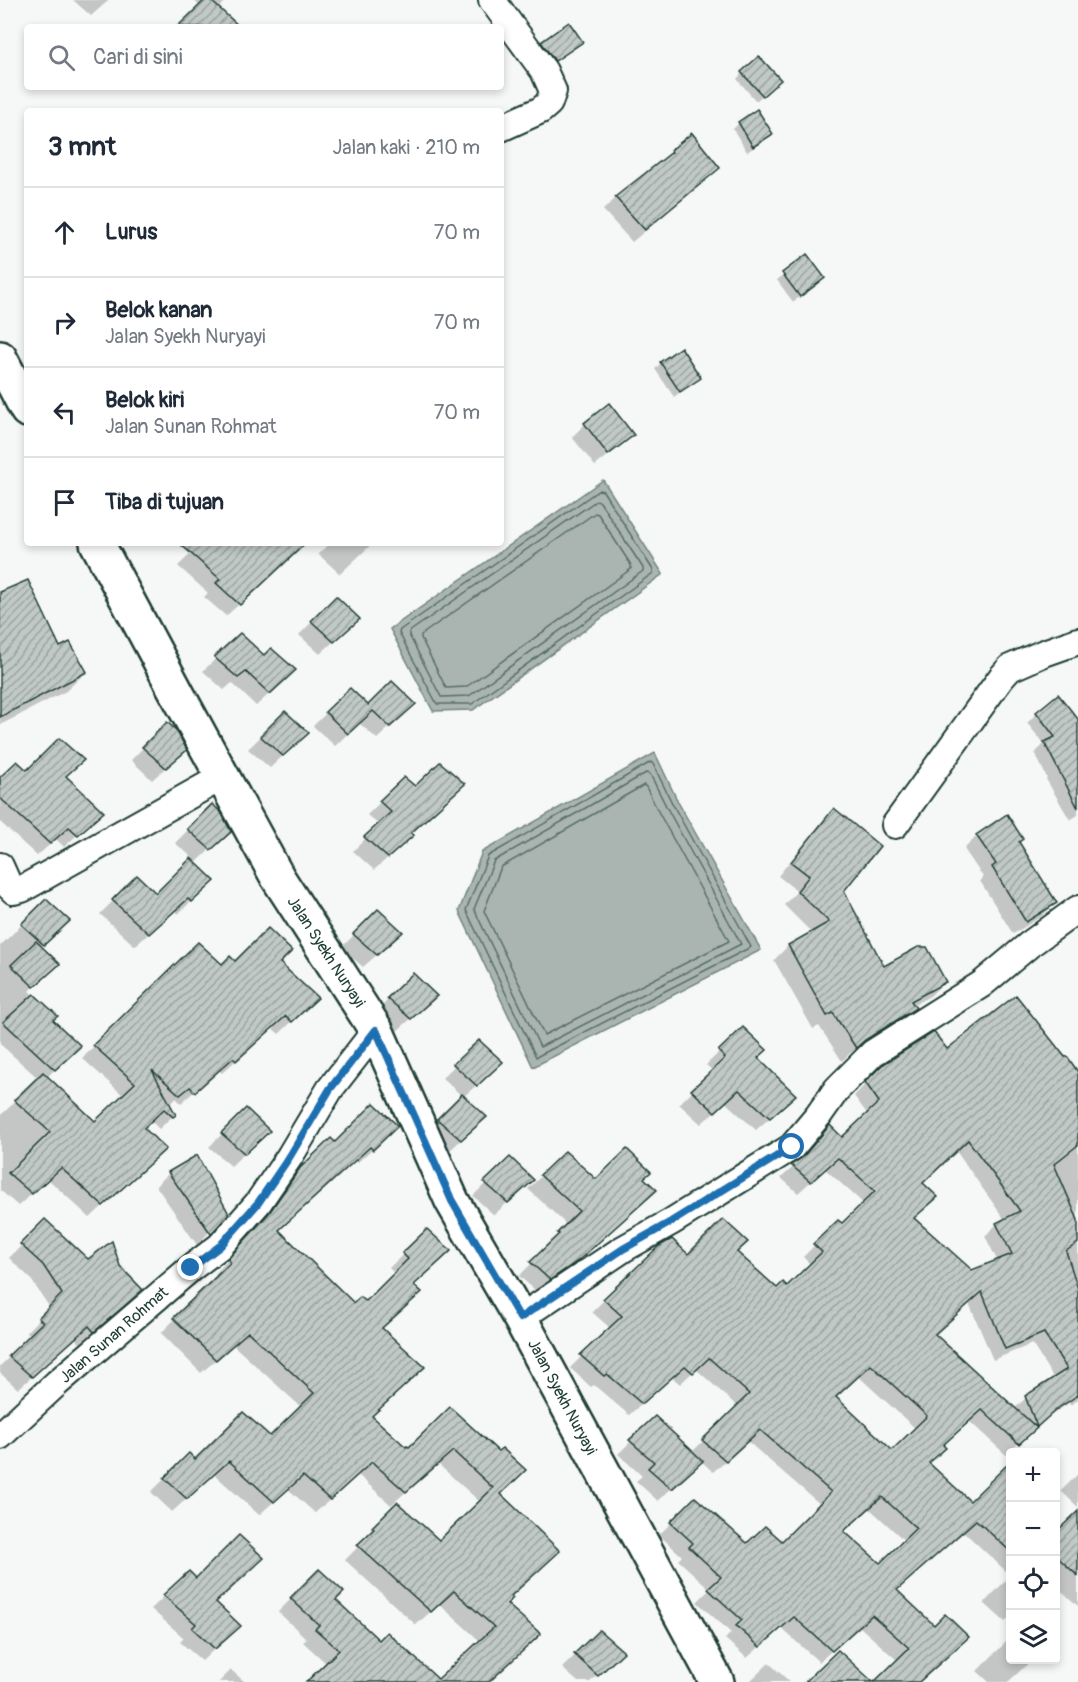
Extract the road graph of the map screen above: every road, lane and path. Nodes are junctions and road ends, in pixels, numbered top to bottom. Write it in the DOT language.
graph roads {
  1 [pos="492,0"];
  2 [pos="504,127"];
  3 [pos="0,358"];
  4 [pos="24,404"];
  5 [pos="99,546"];
  6 [pos="1078,641"];
  7 [pos="222,777"];
  8 [pos="895,825"];
  9 [pos="0,866"];
  10 [pos="1078,909"];
  11 [pos="376,1030"];
  12 [pos="520,1318"];
  13 [pos="0,1436"];
  14 [pos="717,1682"];
  1 -- 2 [label="street"];
  3 -- 4 [label="main road"];
  5 -- 7 [label="main road, Jalan Syekh Nuryayi"];
  6 -- 8 [label="street"];
  7 -- 9 [label="street"];
  7 -- 11 [label="main road, Jalan Syekh Nuryayi"];
  10 -- 12 [label="street"];
  11 -- 12 [label="main road, Jalan Syekh Nuryayi"];
  11 -- 13 [label="street, Jalan Sunan Rohmat"];
  12 -- 14 [label="main road, Jalan Syekh Nuryayi"];
}
